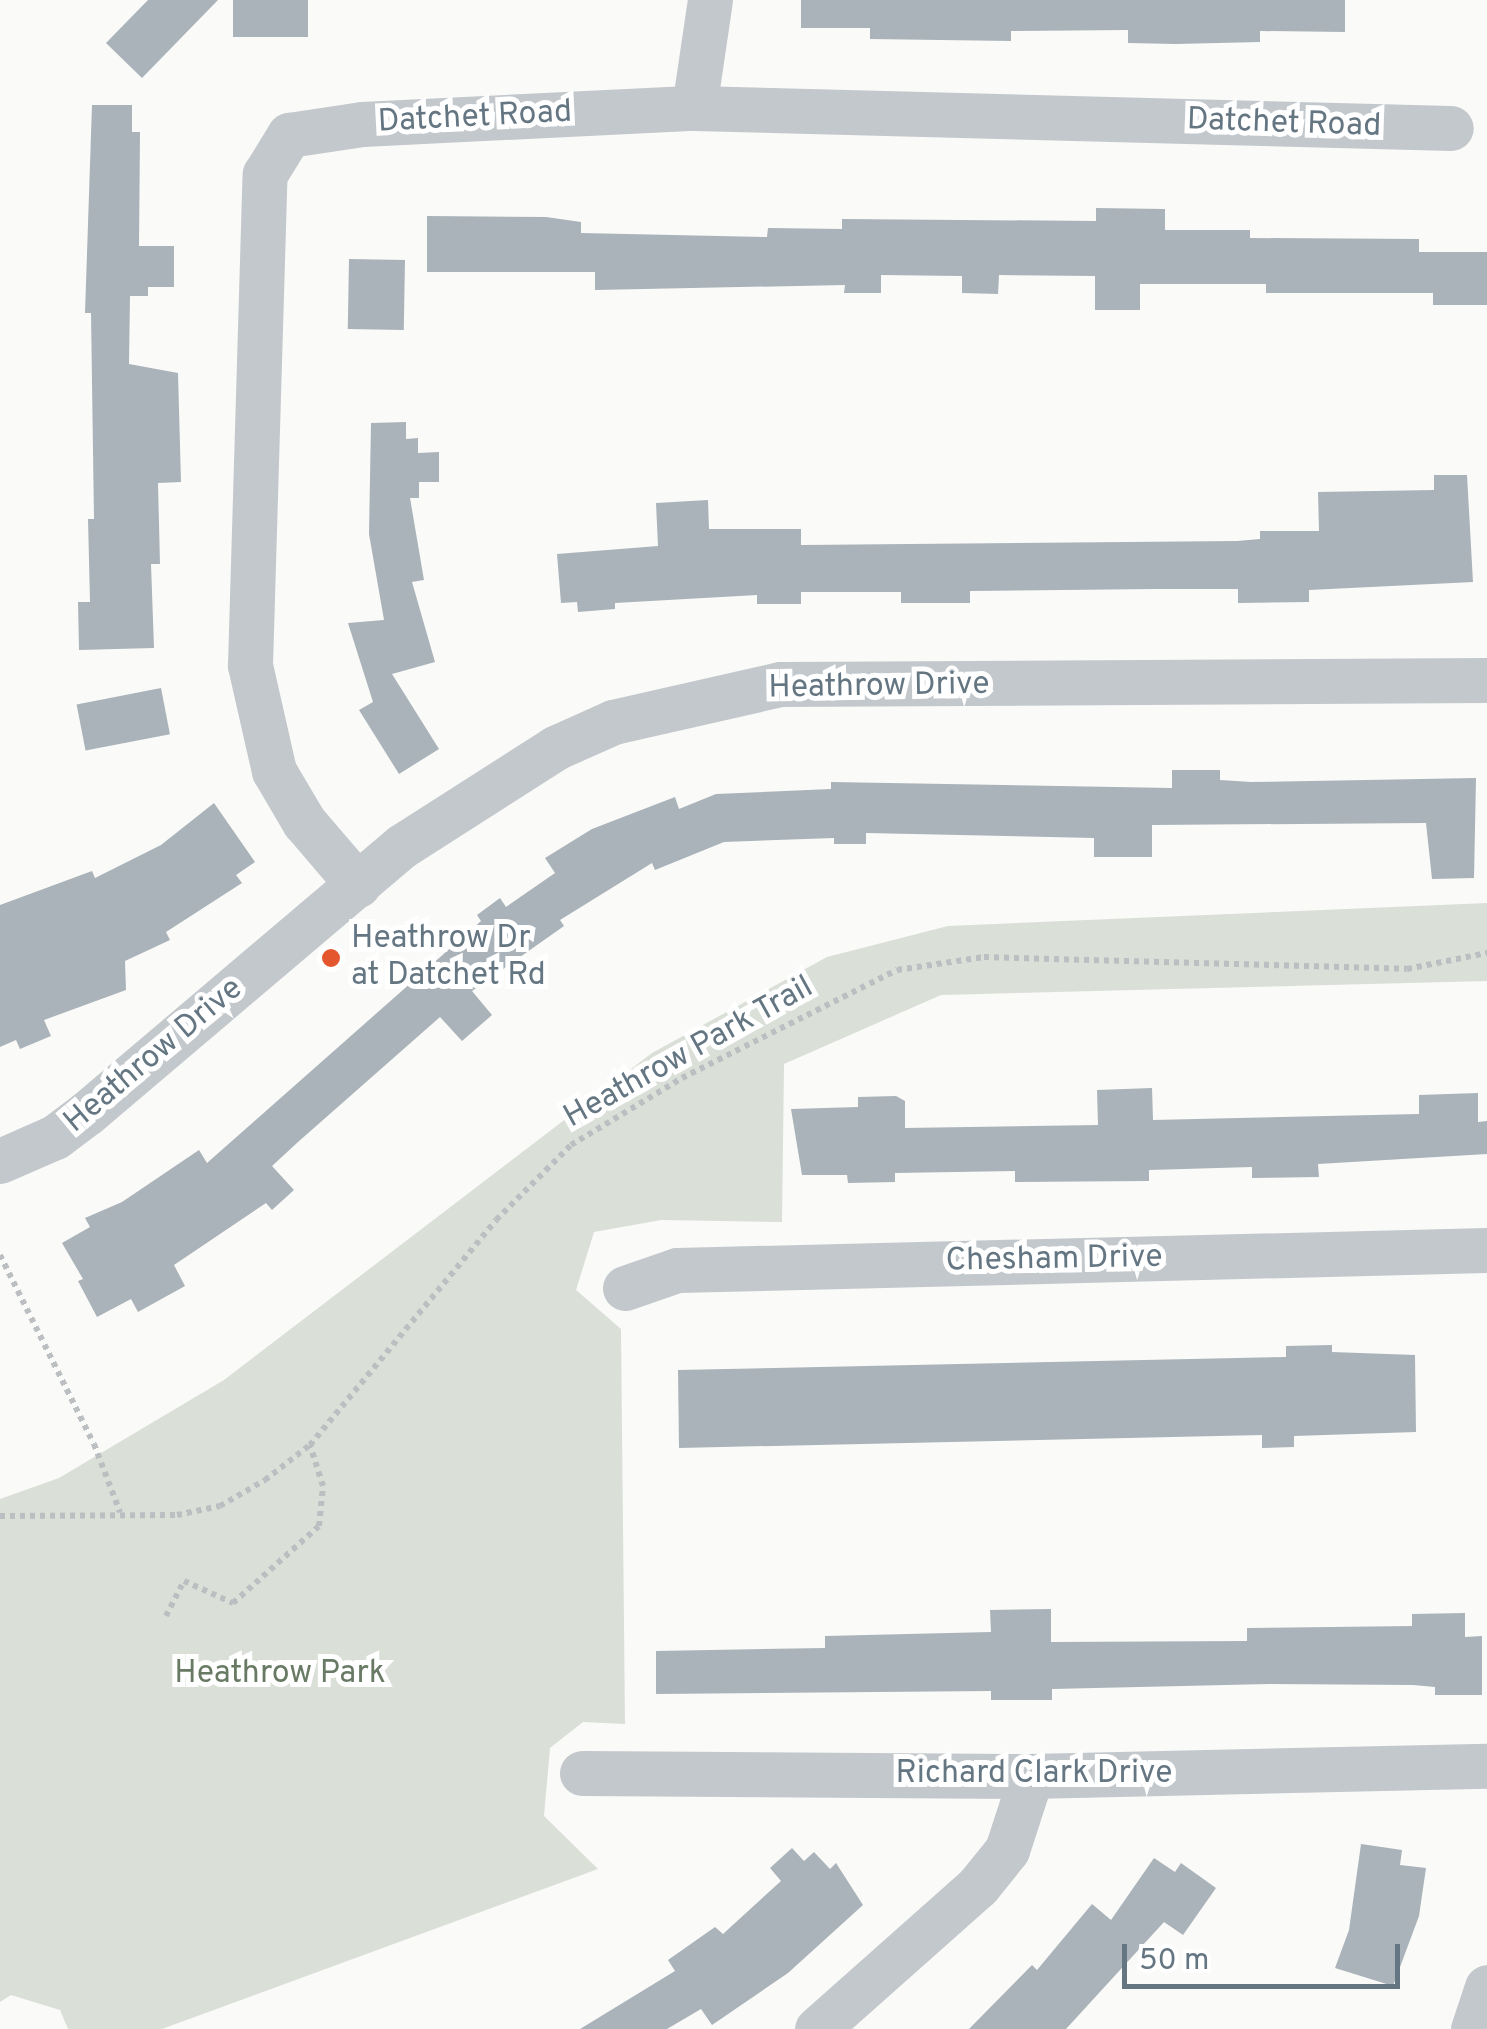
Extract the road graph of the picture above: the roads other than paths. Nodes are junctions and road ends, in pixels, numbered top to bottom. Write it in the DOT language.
graph roads {
  1 [pos="710,0"];
  2 [pos="694,108"];
  3 [pos="1451,128"];
  4 [pos="1487,680"];
  5 [pos="358,885"];
  6 [pos="0,1162"];
  7 [pos="1487,1250"];
  8 [pos="625,1288"];
  9 [pos="1487,1766"];
  10 [pos="582,1773"];
  11 [pos="1031,1776"];
  12 [pos="1487,1988"];
  13 [pos="817,2029"];
  14 [pos="1473,2029"];
  1 -- 2 [label="street"];
  2 -- 3 [label="street, Datchet Road"];
  2 -- 5 [label="street, Datchet Road"];
  4 -- 5 [label="street, Heathrow Drive"];
  5 -- 6 [label="street, Heathrow Drive"];
  7 -- 8 [label="street, Chesham Drive"];
  9 -- 11 [label="street, Richard Clark Drive"];
  10 -- 11 [label="street, Richard Clark Drive"];
  11 -- 13 [label="street"];
  12 -- 14 [label="street"];
}
